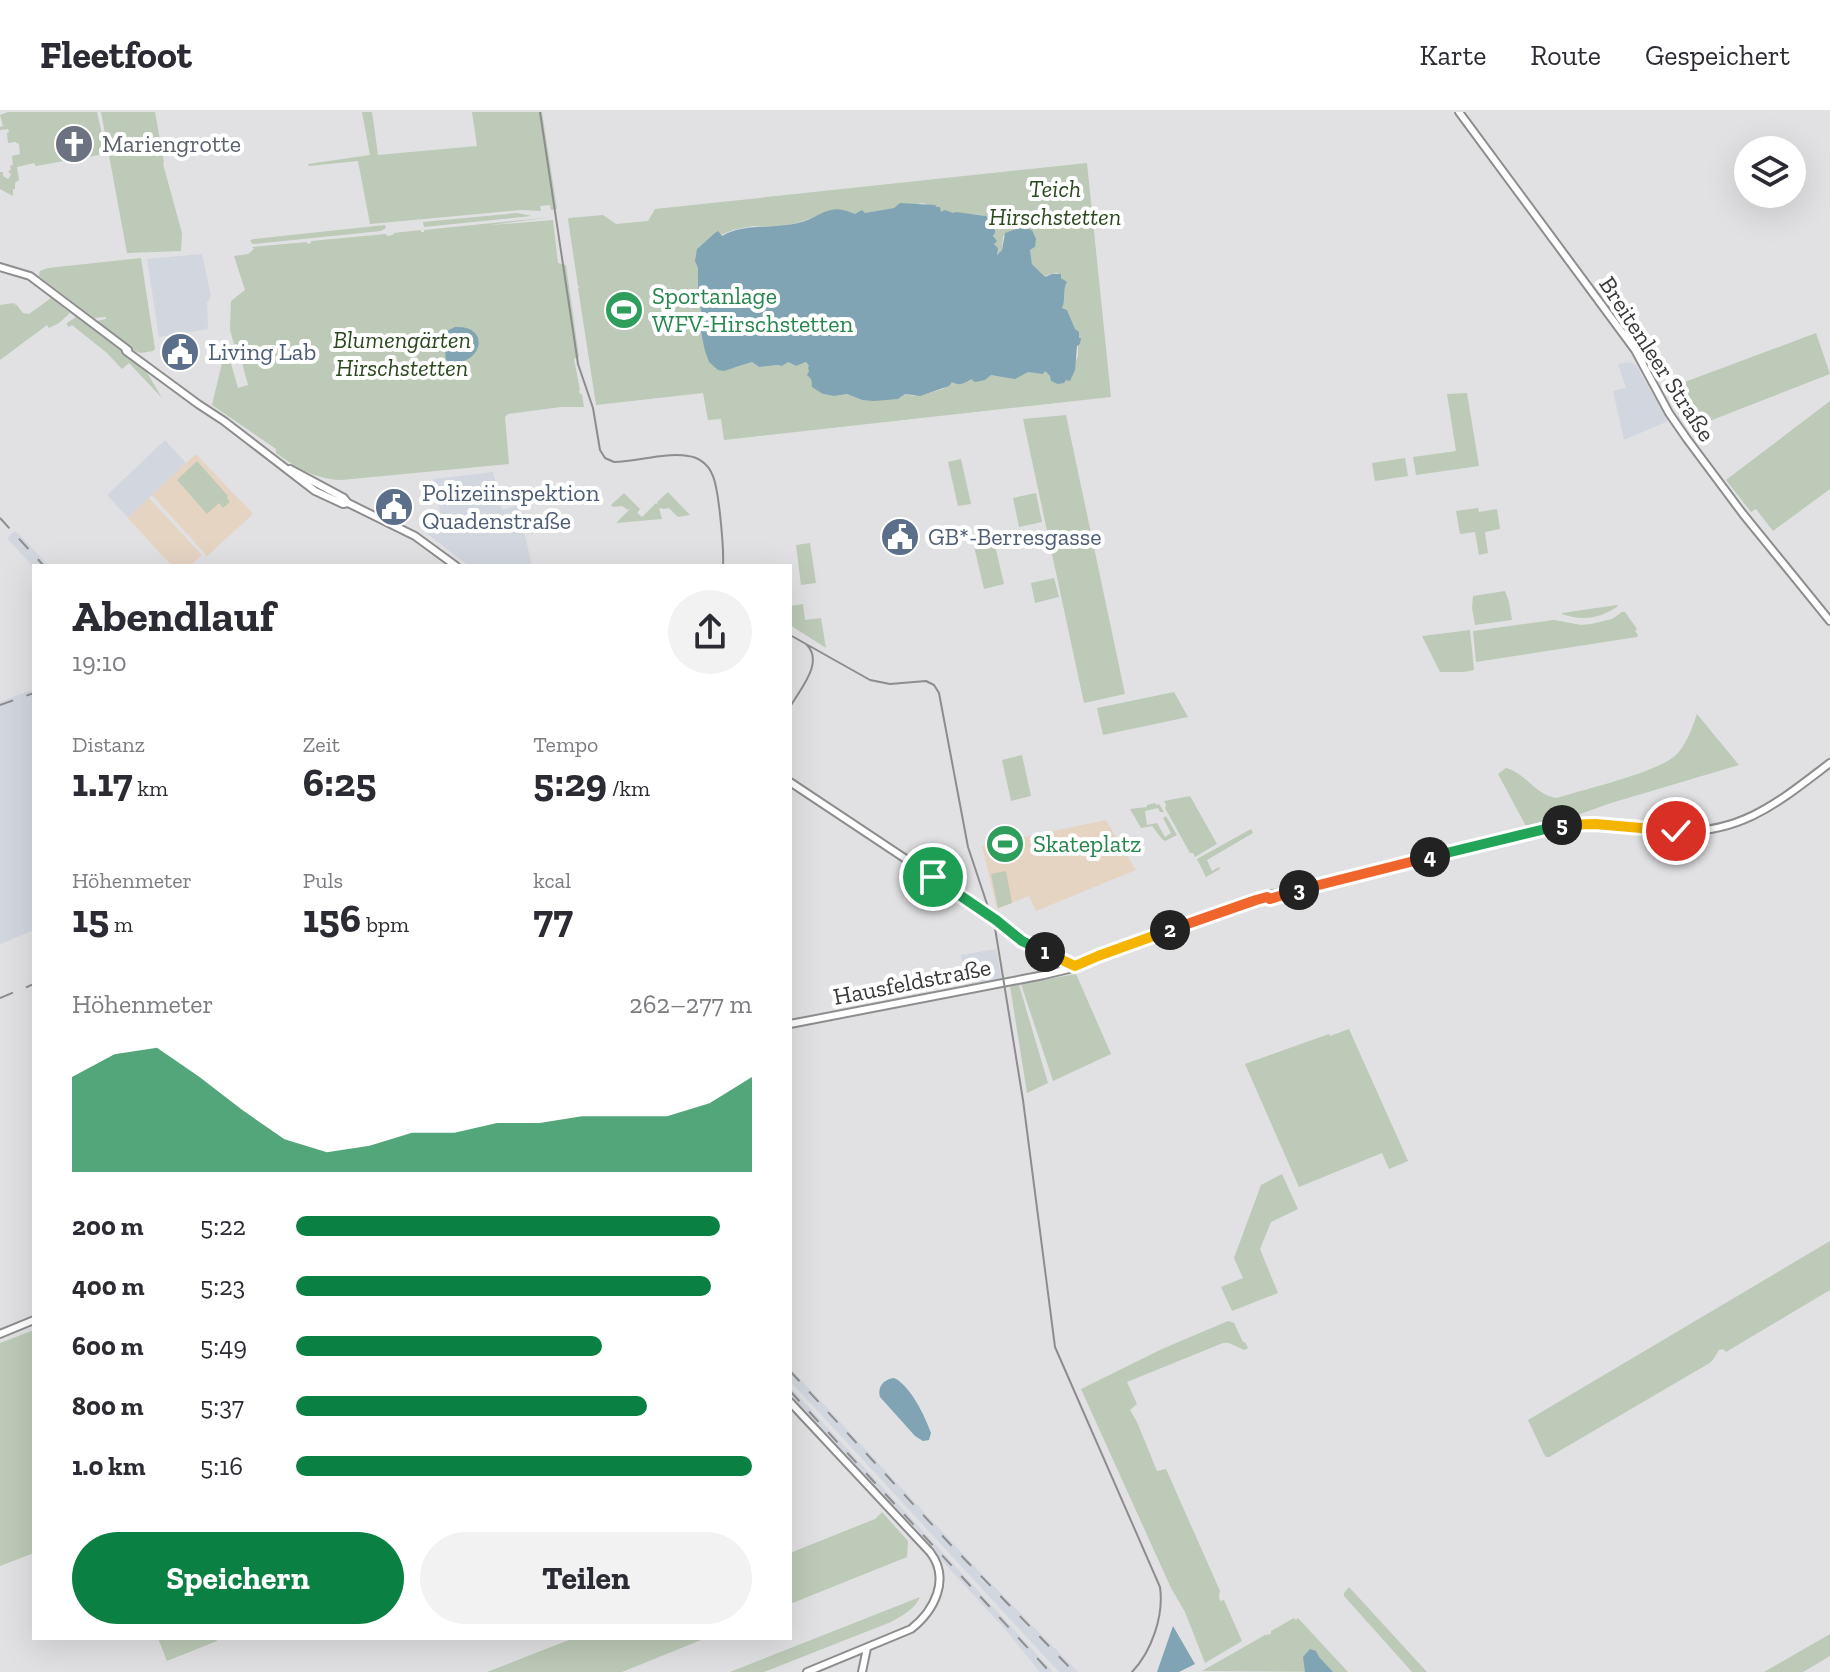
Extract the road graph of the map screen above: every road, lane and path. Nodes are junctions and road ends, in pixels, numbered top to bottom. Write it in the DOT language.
graph roads {
  1 [pos="1459,112"];
  2 [pos="0,267"];
  3 [pos="453,564"];
  4 [pos="1830,621"];
  5 [pos="1830,763"];
  6 [pos="792,783"];
  7 [pos="1075,966"];
  8 [pos="792,1024"];
  9 [pos="32,1321"];
  10 [pos="0,1334"];
  11 [pos="792,1404"];
  12 [pos="867,1648"];
  13 [pos="807,1672"];
  14 [pos="862,1672"];
  1 -- 4 [label="street, Breitenleer Straße"];
  2 -- 3 [label="street"];
  5 -- 7 [label="street, Hausfeldstraße"];
  6 -- 7 [label="street"];
  7 -- 8 [label="street, Hausfeldstraße"];
  9 -- 10 [label="street"];
  11 -- 12 [label="street"];
  12 -- 13 [label="street"];
  12 -- 14 [label="street"];
}
